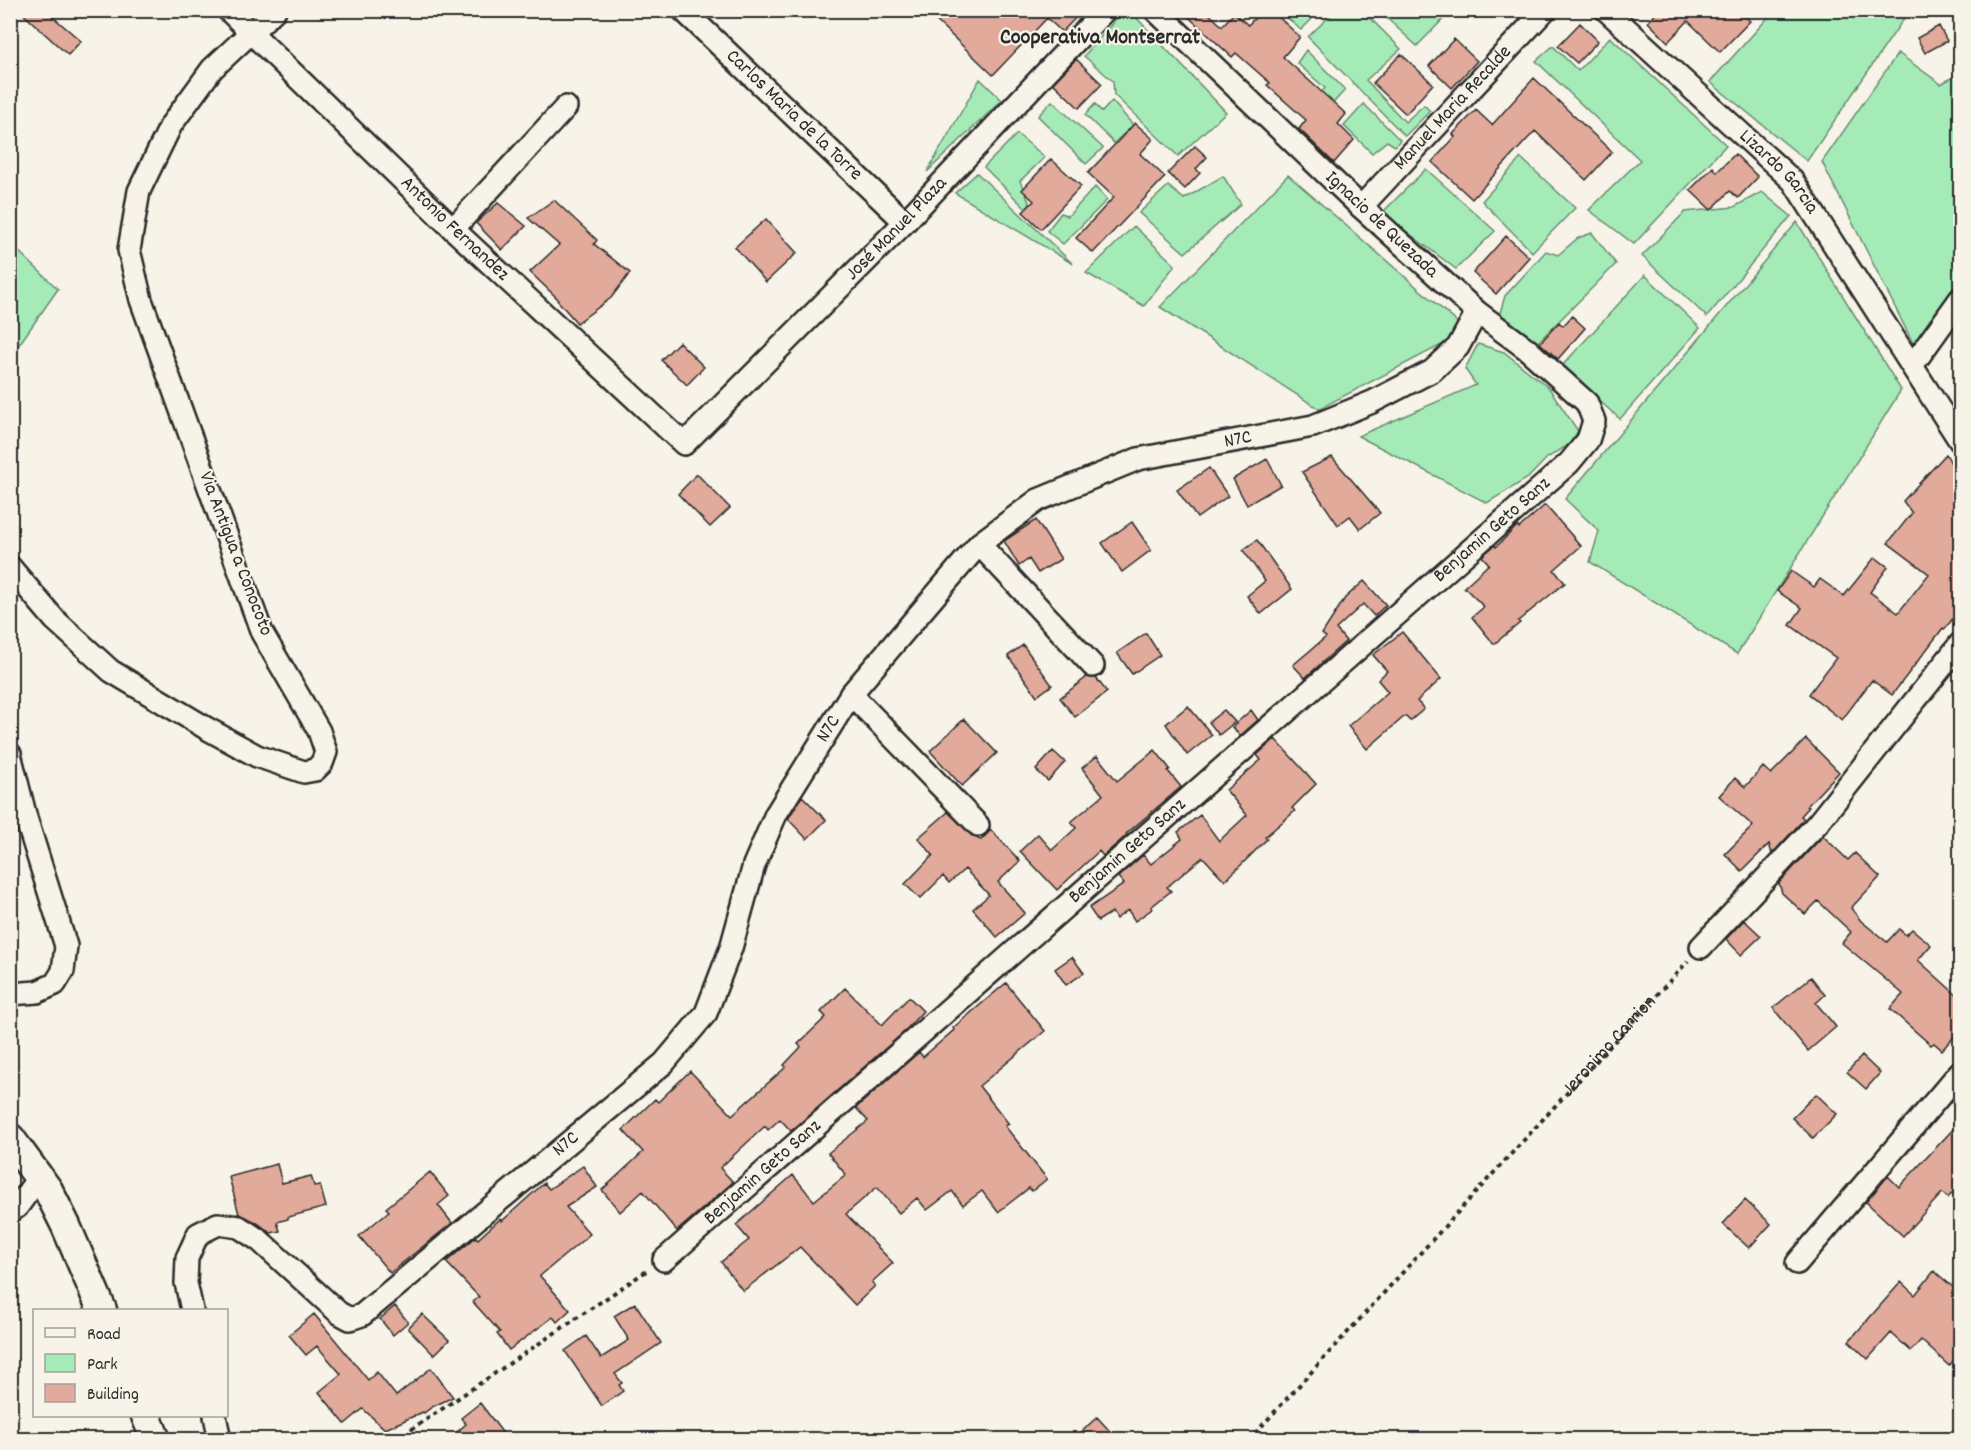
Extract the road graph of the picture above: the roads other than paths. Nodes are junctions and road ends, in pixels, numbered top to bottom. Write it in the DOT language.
graph roads {
  1 [pos="228,10"];
  2 [pos="275,10"];
  3 [pos="683,10"];
  4 [pos="1105,10"];
  5 [pos="1155,10"];
  6 [pos="1545,10"];
  7 [pos="1606,10"];
  8 [pos="252,32"];
  9 [pos="566,107"];
  10 [pos="1360,207"];
  11 [pos="905,222"];
  12 [pos="453,229"];
  13 [pos="1960,299"];
  14 [pos="1477,312"];
  15 [pos="1912,366"];
  16 [pos="1588,440"];
  17 [pos="1960,441"];
  18 [pos="684,444"];
  19 [pos="979,544"];
  20 [pos="10,567"];
  21 [pos="1960,644"];
  22 [pos="1093,666"];
  23 [pos="851,694"];
  24 [pos="10,754"];
  25 [pos="978,825"];
  26 [pos="1701,947"];
  27 [pos="10,994"];
  28 [pos="1960,1072"];
  29 [pos="10,1138"];
  30 [pos="39,1177"];
  31 [pos="10,1212"];
  32 [pos="664,1260"];
  33 [pos="1797,1263"];
  34 [pos="101,1309"];
  35 [pos="192,1309"];
  36 [pos="146,1417"];
  37 [pos="215,1417"];
  38 [pos="156,1440"];
  39 [pos="220,1440"];
  1 -- 8 [label="street, Antonio Fernandez"];
  2 -- 8 [label="street, Via Antigua a Conocoto"];
  3 -- 11 [label="street, Carlos Maria de la Torre"];
  4 -- 11 [label="street, José Manuel Plaza"];
  5 -- 10 [label="street, Ignacio de Quezada"];
  6 -- 10 [label="street, Manuel Maria Recalde"];
  7 -- 15 [label="street, Lizardo Garcia"];
  8 -- 12 [label="street, Antonio Fernandez"];
  8 -- 20 [label="street, Via Antigua a Conocoto"];
  9 -- 12 [label="street"];
  10 -- 14 [label="street, Ignacio de Quezada"];
  11 -- 18 [label="street, José Manuel Plaza"];
  12 -- 18 [label="street, Antonio Fernandez"];
  13 -- 15 [label="street"];
  14 -- 16 [label="street, Ignacio de Quezada"];
  14 -- 19 [label="street, N7C"];
  15 -- 17 [label="street, Lizardo Garcia"];
  16 -- 32 [label="street, Benjamin Geto Sanz"];
  19 -- 22 [label="street"];
  19 -- 23 [label="street, N7C"];
  21 -- 26 [label="street"];
  23 -- 25 [label="street, N7C"];
  23 -- 35 [label="street, N7C"];
  24 -- 27 [label="street"];
  28 -- 33 [label="street"];
  29 -- 30 [label="main road"];
  30 -- 31 [label="street"];
  30 -- 34 [label="main road"];
  36 -- 38 [label="main road"];
  37 -- 39 [label="street"];
}
